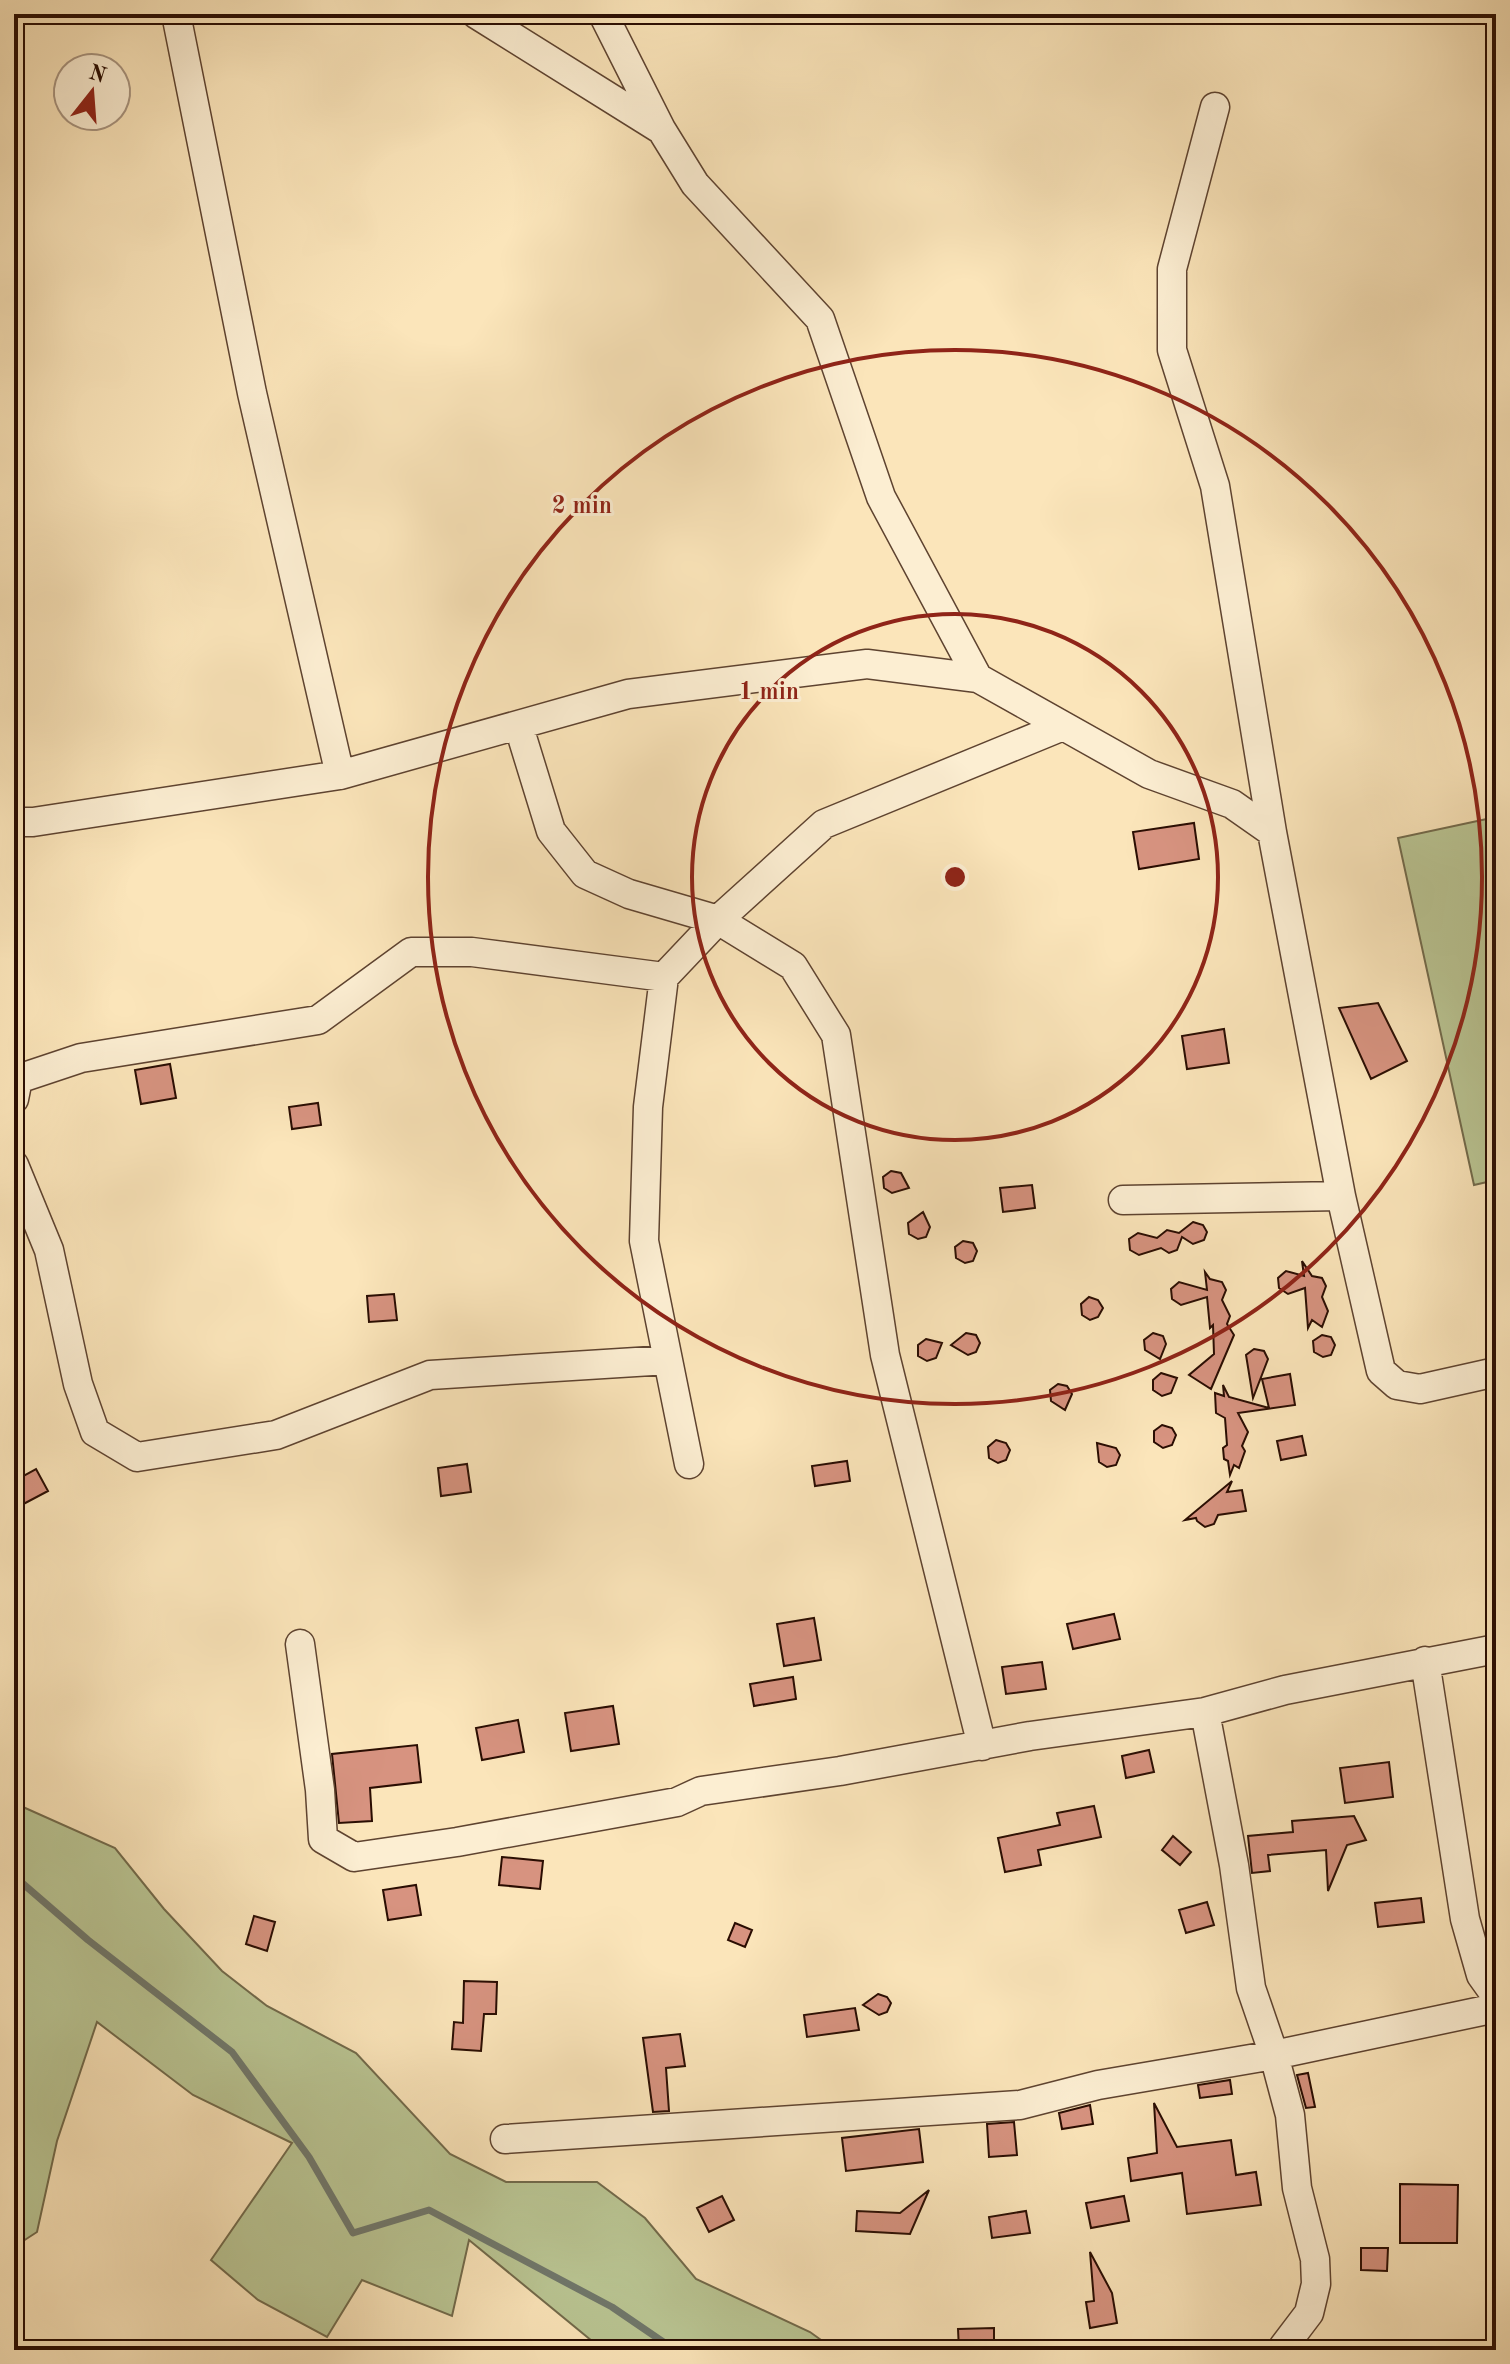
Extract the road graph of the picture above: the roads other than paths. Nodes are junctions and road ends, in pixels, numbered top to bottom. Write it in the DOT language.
graph roads {
  1 [pos="176,14"];
  2 [pos="476,14"];
  3 [pos="603,14"];
  4 [pos="1215,107"];
  5 [pos="661,129"];
  6 [pos="978,678"];
  7 [pos="1063,726"];
  8 [pos="519,727"];
  9 [pos="340,775"];
  10 [pos="14,822"];
  11 [pos="1272,832"];
  12 [pos="718,920"];
  13 [pos="664,977"];
  14 [pos="14,1099"];
  15 [pos="14,1165"];
  16 [pos="1341,1196"];
  17 [pos="1123,1200"];
  18 [pos="668,1360"];
  19 [pos="1496,1372"];
  20 [pos="689,1464"];
  21 [pos="300,1644"];
  22 [pos="1496,1649"];
  23 [pos="1425,1661"];
  24 [pos="1205,1712"];
  25 [pos="982,1746"];
  26 [pos="1496,1996"];
  27 [pos="1496,2008"];
  28 [pos="1274,2055"];
  29 [pos="505,2139"];
  30 [pos="1281,2350"];
  1 -- 9 [label="street"];
  2 -- 5 [label="street"];
  3 -- 5 [label="street"];
  4 -- 11 [label="street"];
  5 -- 6 [label="street"];
  6 -- 7 [label="street"];
  6 -- 8 [label="street"];
  7 -- 11 [label="street"];
  7 -- 12 [label="street"];
  8 -- 9 [label="street"];
  8 -- 12 [label="street"];
  9 -- 10 [label="street"];
  11 -- 16 [label="street"];
  12 -- 13 [label="street"];
  12 -- 25 [label="street"];
  13 -- 14 [label="street"];
  13 -- 18 [label="street"];
  15 -- 18 [label="street"];
  16 -- 17 [label="street"];
  16 -- 19 [label="street"];
  18 -- 20 [label="street"];
  21 -- 25 [label="street"];
  22 -- 23 [label="street"];
  23 -- 24 [label="street"];
  23 -- 26 [label="street"];
  24 -- 25 [label="street"];
  24 -- 28 [label="street"];
  27 -- 28 [label="street"];
  28 -- 29 [label="street"];
  28 -- 30 [label="street"];
}
